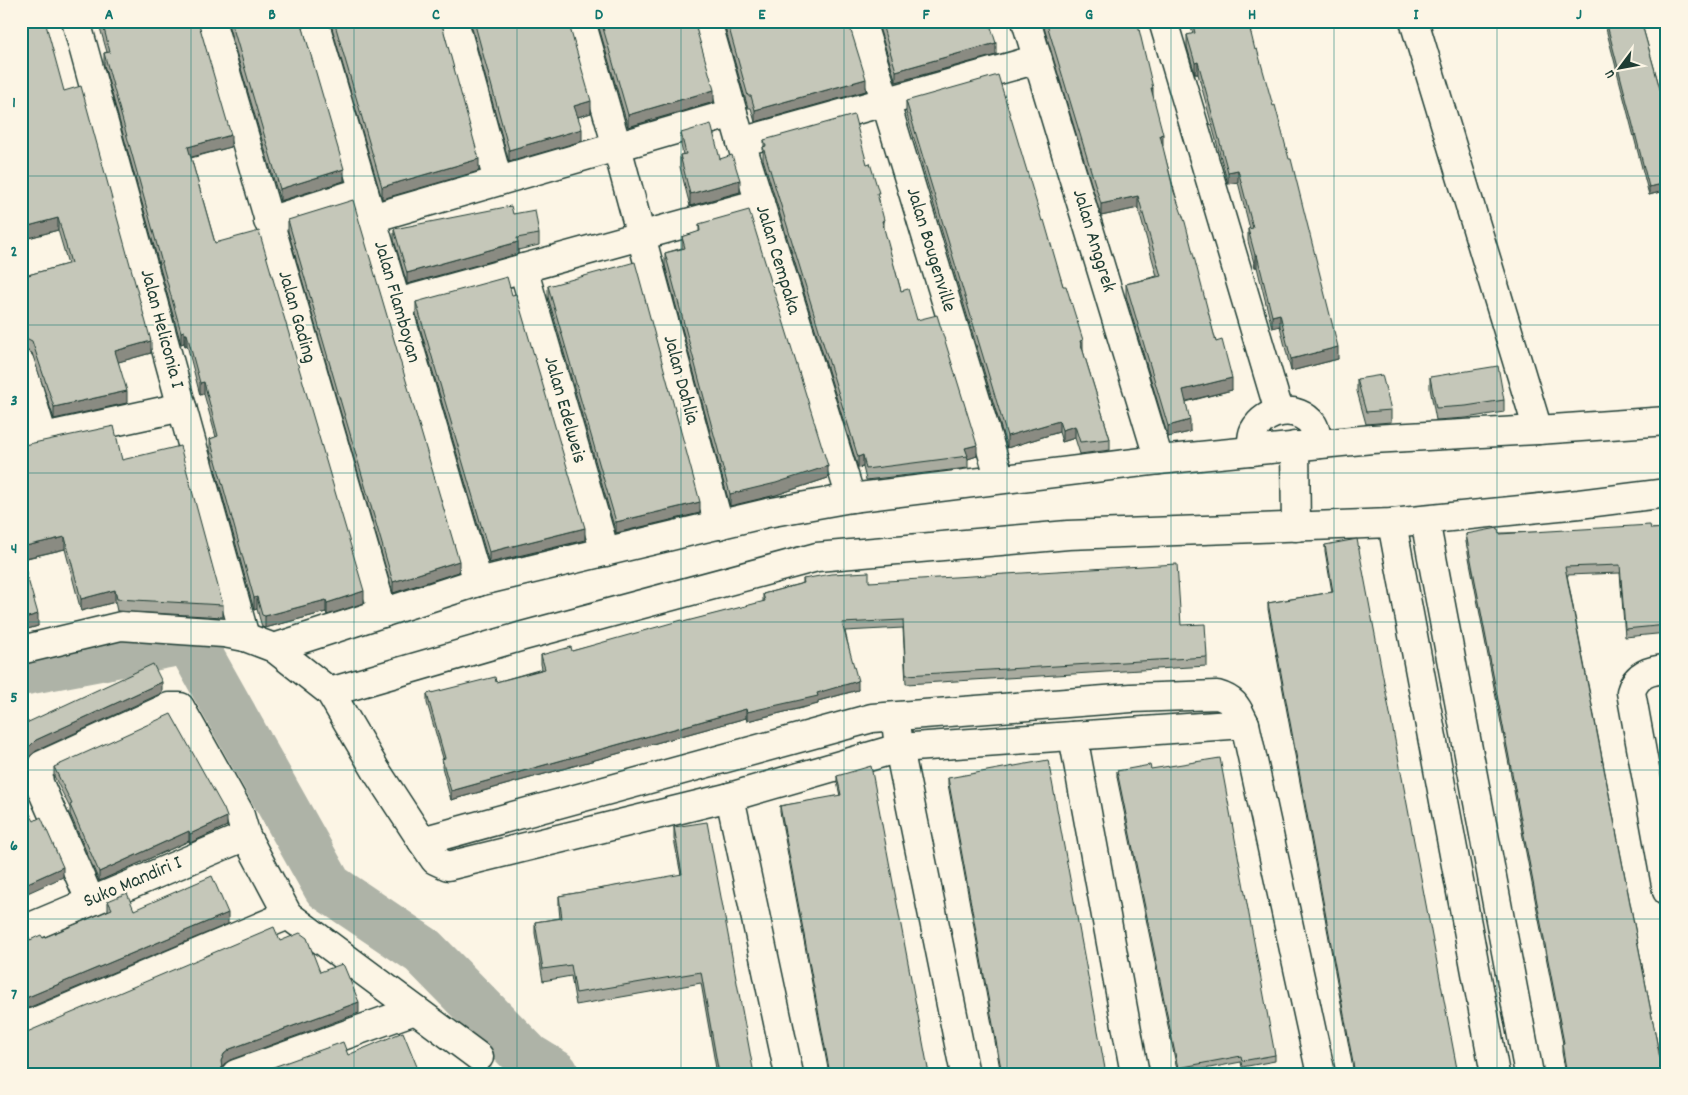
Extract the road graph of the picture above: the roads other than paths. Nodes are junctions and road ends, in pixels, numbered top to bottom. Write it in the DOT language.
graph roads {
  1 [pos="76,21"];
  2 [pos="211,21"];
  3 [pos="314,21"];
  4 [pos="454,21"];
  5 [pos="581,21"];
  6 [pos="708,21"];
  7 [pos="861,21"];
  8 [pos="1026,21"];
  9 [pos="1163,21"];
  10 [pos="1414,21"];
  11 [pos="1038,59"];
  12 [pos="886,102"];
  13 [pos="733,113"];
  14 [pos="741,142"];
  15 [pos="618,146"];
  16 [pos="498,181"];
  17 [pos="364,191"];
  18 [pos="760,203"];
  19 [pos="372,218"];
  20 [pos="268,221"];
  21 [pos="641,236"];
  22 [pos="523,268"];
  23 [pos="397,303"];
  24 [pos="21,364"];
  25 [pos="182,407"];
  26 [pos="1279,411"];
  27 [pos="1667,421"];
  28 [pos="1538,430"];
  29 [pos="32,439"];
  30 [pos="1304,449"];
  31 [pos="1252,451"];
  32 [pos="1159,460"];
  33 [pos="1000,479"];
  34 [pos="1667,493"];
  35 [pos="851,498"];
  36 [pos="1425,520"];
  37 [pos="1392,523"];
  38 [pos="719,525"];
  39 [pos="1296,527"];
  40 [pos="604,552"];
  41 [pos="478,582"];
  42 [pos="383,613"];
  43 [pos="245,637"];
  44 [pos="274,648"];
  45 [pos="21,650"];
  46 [pos="1667,669"];
  47 [pos="330,692"];
  48 [pos="896,715"];
  49 [pos="1245,724"];
  50 [pos="1073,736"];
  51 [pos="899,748"];
  52 [pos="730,797"];
  53 [pos="246,836"];
  54 [pos="422,841"];
  55 [pos="1667,891"];
  56 [pos="90,900"];
  57 [pos="288,915"];
  58 [pos="21,931"];
  59 [pos="415,1010"];
  60 [pos="21,1028"];
  61 [pos="478,1057"];
  62 [pos="1527,1061"];
  63 [pos="1493,1063"];
  64 [pos="236,1074"];
  65 [pos="789,1074"];
  66 [pos="965,1074"];
  67 [pos="1135,1074"];
  68 [pos="1321,1074"];
  1 -- 25 [label="street, Jalan Heliconia I"];
  2 -- 20 [label="street, Jalan Gading"];
  3 -- 17 [label="street, Jalan Flamboyan"];
  4 -- 16 [label="street"];
  5 -- 15 [label="street, Jalan Dahlia"];
  6 -- 13 [label="street, Jalan Cempaka"];
  7 -- 12 [label="street, Jalan Bougenville"];
  8 -- 11 [label="street, Jalan Anggrek"];
  9 -- 26 [label="street"];
  10 -- 28 [label="street"];
  11 -- 12 [label="street"];
  11 -- 32 [label="street, Jalan Anggrek"];
  12 -- 14 [label="street"];
  12 -- 33 [label="street, Jalan Bougenville"];
  13 -- 14 [label="street, Jalan Cempaka"];
  13 -- 15 [label="street"];
  14 -- 18 [label="street, Jalan Cempaka"];
  15 -- 16 [label="street"];
  15 -- 21 [label="street, Jalan Dahlia"];
  16 -- 19 [label="street"];
  17 -- 19 [label="street, Jalan Flamboyan"];
  17 -- 20 [label="street"];
  18 -- 21 [label="street"];
  18 -- 35 [label="street, Jalan Cempaka"];
  19 -- 23 [label="street, Jalan Flamboyan"];
  20 -- 42 [label="street, Jalan Gading"];
  21 -- 22 [label="street"];
  21 -- 38 [label="street, Jalan Dahlia"];
  22 -- 23 [label="street"];
  22 -- 40 [label="street, Jalan Edelweis"];
  23 -- 41 [label="street, Jalan Flamboyan"];
  24 -- 29 [label="street"];
  25 -- 29 [label="street"];
  25 -- 43 [label="street, Jalan Heliconia I"];
  26 -- 30 [label="street"];
  26 -- 31 [label="street"];
  27 -- 28 [label="street"];
  28 -- 30 [label="street"];
  30 -- 31 [label="street"];
  30 -- 39 [label="street"];
  31 -- 32 [label="street"];
  32 -- 33 [label="street"];
  33 -- 35 [label="street"];
  34 -- 36 [label="street"];
  35 -- 38 [label="street"];
  36 -- 37 [label="street"];
  36 -- 62 [label="street"];
  37 -- 39 [label="street"];
  37 -- 63 [label="street"];
  38 -- 40 [label="street"];
  39 -- 47 [label="street"];
  40 -- 41 [label="street"];
  41 -- 42 [label="street"];
  42 -- 44 [label="street"];
  43 -- 44 [label="street"];
  43 -- 45 [label="street"];
  44 -- 47 [label="street"];
  46 -- 55 [label="street"];
  47 -- 54 [label="street"];
  48 -- 49 [label="street"];
  48 -- 51 [label="street"];
  48 -- 54 [label="street"];
  49 -- 50 [label="street"];
  49 -- 68 [label="street"];
  50 -- 51 [label="street"];
  50 -- 67 [label="street"];
  51 -- 52 [label="street"];
  51 -- 66 [label="street"];
  52 -- 54 [label="street"];
  52 -- 65 [label="street"];
  53 -- 56 [label="street, Suko Mandiri I"];
  53 -- 56 [label="street"];
  53 -- 57 [label="street"];
  56 -- 58 [label="street, Suko Mandiri I"];
  57 -- 59 [label="street"];
  57 -- 60 [label="street"];
  59 -- 61 [label="street"];
  59 -- 64 [label="street"];
  62 -- 63 [label="street"];
}
